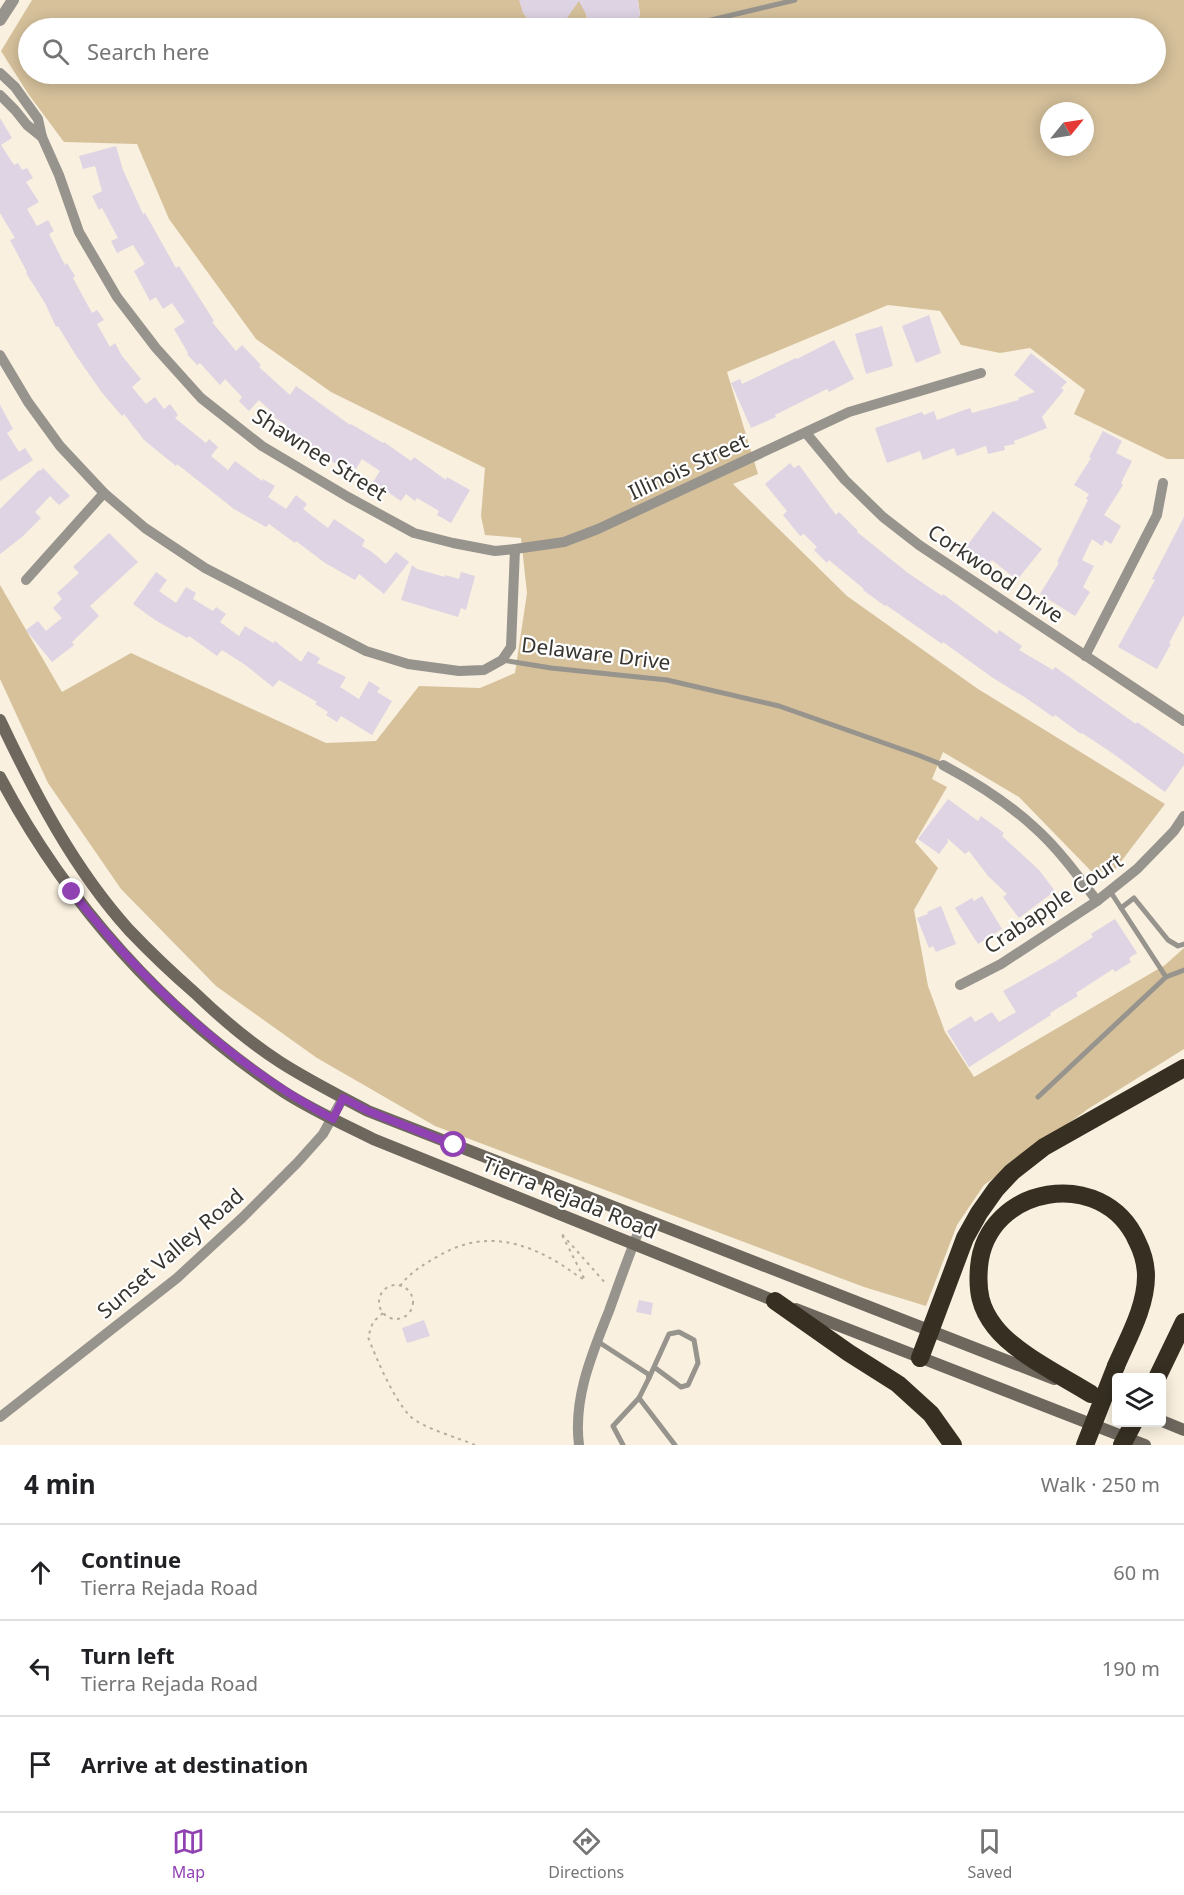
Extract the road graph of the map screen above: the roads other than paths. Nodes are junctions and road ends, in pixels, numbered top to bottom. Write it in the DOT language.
graph roads {
  1 [pos="13,0"];
  2 [pos="795,0"];
  3 [pos="720,18"];
  4 [pos="0,20"];
  5 [pos="0,73"];
  6 [pos="11,84"];
  7 [pos="1,97"];
  8 [pos="42,137"];
  9 [pos="0,355"];
  10 [pos="981,373"];
  11 [pos="806,433"];
  12 [pos="1163,483"];
  13 [pos="104,493"];
  14 [pos="515,549"];
  15 [pos="26,580"];
  16 [pos="1085,656"];
  17 [pos="502,660"];
  18 [pos="0,720"];
  19 [pos="1184,721"];
  20 [pos="943,765"];
  21 [pos="0,777"];
  22 [pos="1184,816"];
  23 [pos="1110,891"];
  24 [pos="1097,901"];
  25 [pos="1122,908"];
  26 [pos="1184,944"];
  27 [pos="1184,970"];
  28 [pos="1167,977"];
  29 [pos="960,985"];
  30 [pos="1184,1068"];
  31 [pos="1038,1097"];
  32 [pos="343,1098"];
  33 [pos="333,1119"];
  34 [pos="643,1220"];
  35 [pos="634,1244"];
  36 [pos="775,1301"];
  37 [pos="1184,1322"];
  38 [pos="929,1331"];
  39 [pos="597,1341"];
  40 [pos="920,1358"];
  41 [pos="654,1367"];
  42 [pos="1160,1371"];
  43 [pos="649,1378"];
  44 [pos="1091,1394"];
  45 [pos="639,1398"];
  46 [pos="1112,1402"];
  47 [pos="0,1417"];
  48 [pos="1166,1424"];
  49 [pos="1131,1427"];
  50 [pos="1184,1430"];
  51 [pos="579,1445"];
  52 [pos="622,1445"];
  53 [pos="675,1445"];
  54 [pos="953,1445"];
  55 [pos="1085,1445"];
  56 [pos="1122,1445"];
  57 [pos="1144,1445"];
  1 -- 4 [label="street"];
  2 -- 3 [label="lane"];
  5 -- 6 [label="street, Shawnee Street"];
  6 -- 7 [label="lane"];
  6 -- 8 [label="street, Shawnee Street"];
  7 -- 8 [label="street, Shawnee Street"];
  8 -- 14 [label="street, Shawnee Street"];
  9 -- 13 [label="street, Delaware Drive"];
  10 -- 11 [label="street, Illinois Street"];
  11 -- 14 [label="street, Illinois Street"];
  11 -- 16 [label="street, Corkwood Drive"];
  12 -- 16 [label="street"];
  13 -- 15 [label="street"];
  13 -- 17 [label="street, Delaware Drive"];
  14 -- 17 [label="street"];
  16 -- 19 [label="street, Corkwood Drive"];
  17 -- 20 [label="lane, Delaware Drive"];
  18 -- 32 [label="main road, Tierra Rejada Road"];
  20 -- 24 [label="street, Delaware Drive"];
  21 -- 33 [label="main road, Tierra Rejada Road"];
  22 -- 23 [label="street, Crabapple Court"];
  23 -- 24 [label="street, Crabapple Court"];
  23 -- 25 [label="lane"];
  24 -- 29 [label="street, Crabapple Court"];
  25 -- 26 [label="lane"];
  25 -- 28 [label="lane"];
  27 -- 28 [label="lane"];
  28 -- 31 [label="lane"];
  30 -- 38 [label="highway"];
  32 -- 33 [label="street, Sunset Valley Road"];
  32 -- 34 [label="main road, Tierra Rejada Road"];
  33 -- 35 [label="main road, Tierra Rejada Road"];
  33 -- 47 [label="street, Sunset Valley Road"];
  34 -- 35 [label="street"];
  34 -- 38 [label="main road, Tierra Rejada Road"];
  35 -- 36 [label="main road, Tierra Rejada Road"];
  35 -- 39 [label="street"];
  36 -- 40 [label="main road, Tierra Rejada Road"];
  36 -- 54 [label="highway"];
  37 -- 42 [label="highway"];
  38 -- 40 [label="highway"];
  38 -- 44 [label="main road, Tierra Rejada Road"];
  39 -- 43 [label="lane"];
  39 -- 51 [label="street"];
  40 -- 57 [label="main road, Tierra Rejada Road"];
  41 -- 41 [label="lane"];
  41 -- 43 [label="lane"];
  43 -- 45 [label="lane"];
  44 -- 46 [label="main road, Tierra Rejada Road"];
  44 -- 55 [label="highway, bridge"];
  45 -- 52 [label="lane"];
  45 -- 53 [label="lane"];
  48 -- 50 [label="main road"];
  49 -- 56 [label="highway, bridge"];
}
